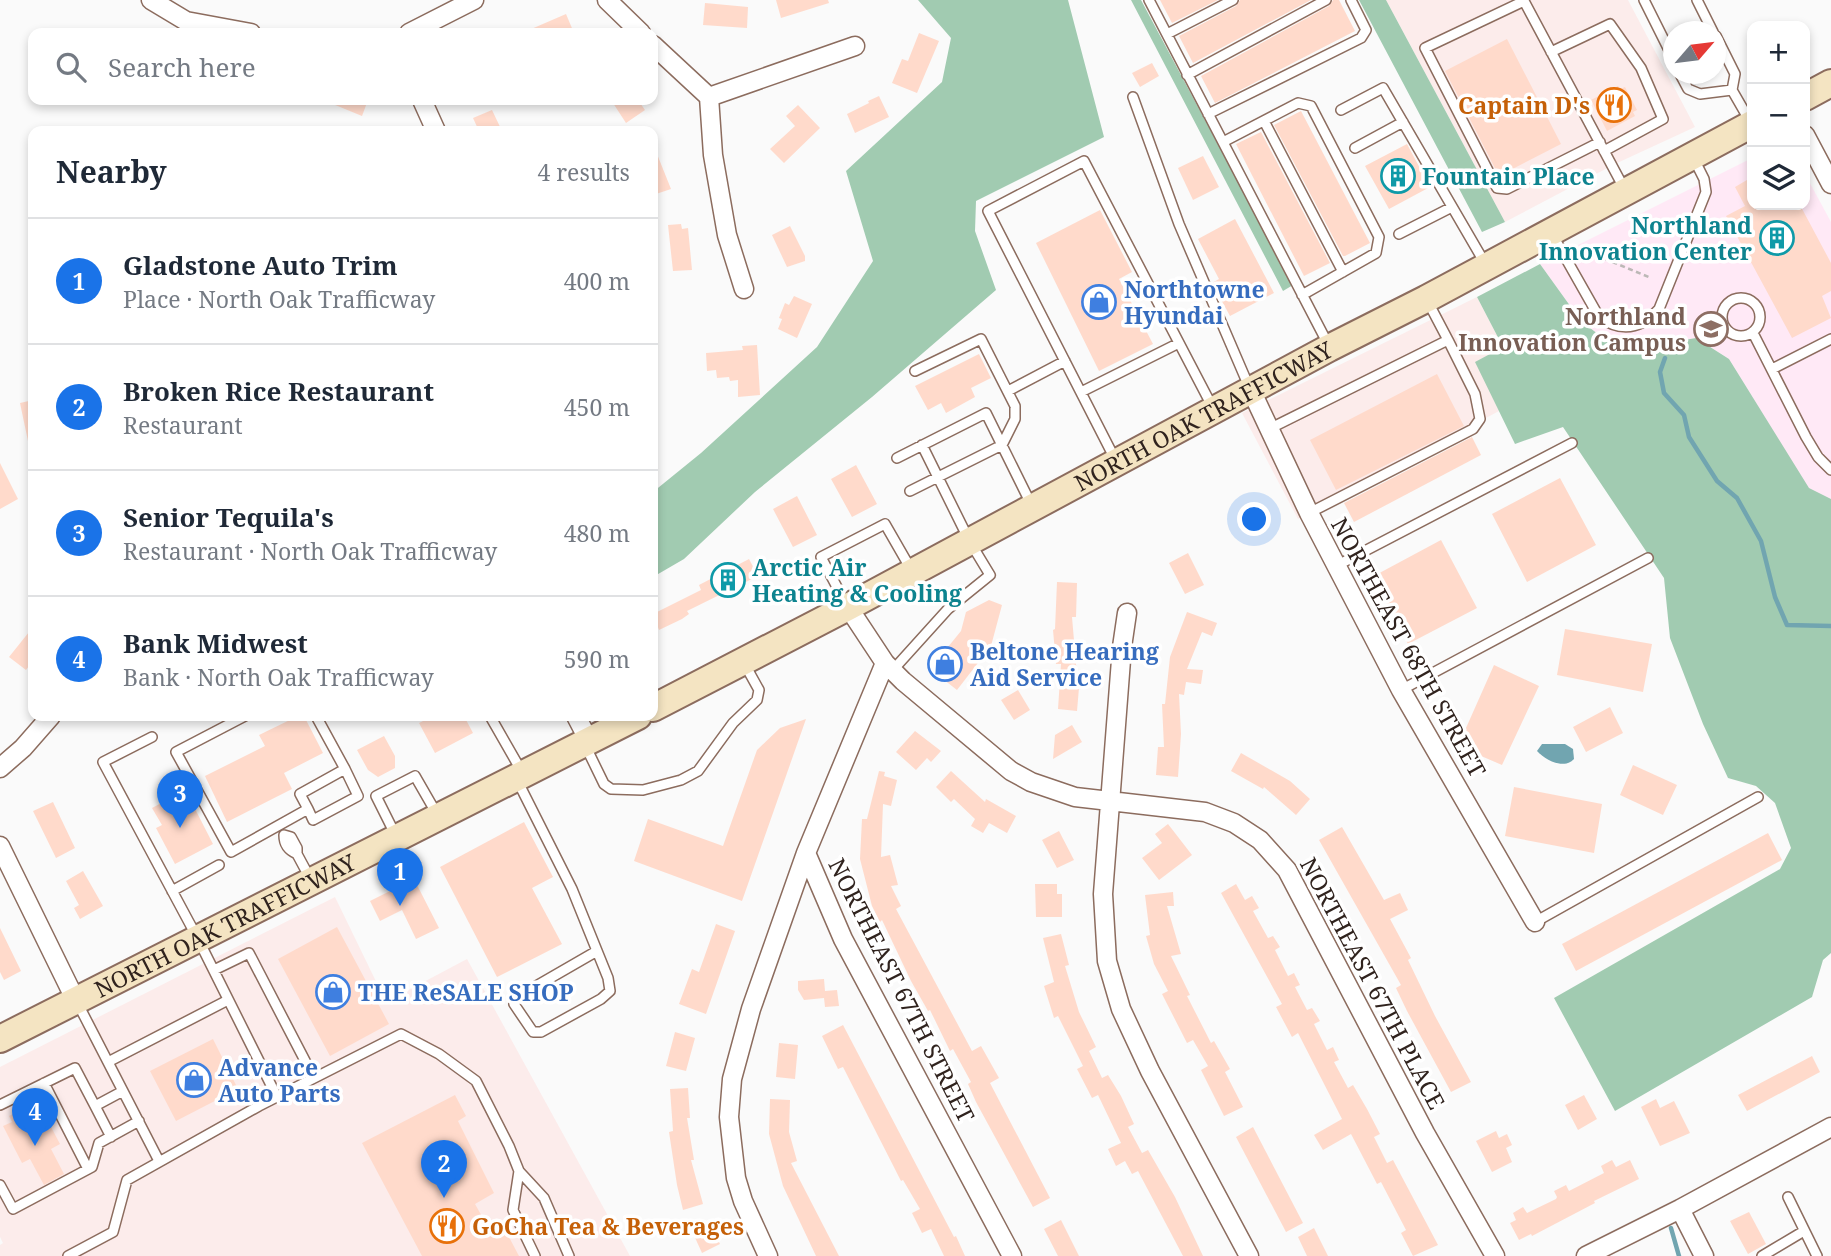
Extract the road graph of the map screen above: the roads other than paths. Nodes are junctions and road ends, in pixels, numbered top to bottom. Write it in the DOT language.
graph roads {
  1 [pos="151,0"];
  2 [pos="474,0"];
  3 [pos="607,0"];
  4 [pos="1149,0"];
  5 [pos="1233,0"];
  6 [pos="1326,0"];
  7 [pos="1350,0"];
  8 [pos="1644,0"];
  9 [pos="1697,0"];
  10 [pos="1708,21"];
  11 [pos="224,28"];
  12 [pos="419,28"];
  13 [pos="636,28"];
  14 [pos="1167,34"];
  15 [pos="1663,38"];
  16 [pos="855,46"];
  17 [pos="658,49"];
  18 [pos="1551,52"];
  19 [pos="1726,56"];
  20 [pos="1187,75"];
  21 [pos="1831,83"];
  22 [pos="1685,84"];
  23 [pos="1732,90"];
  24 [pos="1810,94"];
  25 [pos="709,97"];
  26 [pos="1133,97"];
  27 [pos="424,105"];
  28 [pos="1341,110"];
  29 [pos="1208,114"];
  30 [pos="1747,116"];
  31 [pos="1264,121"];
  32 [pos="1403,122"];
  33 [pos="434,126"];
  34 [pos="1747,127"];
  35 [pos="1223,142"];
  36 [pos="1810,144"];
  37 [pos="1602,147"];
  38 [pos="1355,148"];
  39 [pos="1692,155"];
  40 [pos="1831,184"];
  41 [pos="1626,192"];
  42 [pos="1452,207"];
  43 [pos="1551,232"];
  44 [pos="1399,234"];
  45 [pos="1487,266"];
  46 [pos="1343,272"];
  47 [pos="744,289"];
  48 [pos="1302,295"];
  49 [pos="1426,299"];
  50 [pos="1753,333"];
  51 [pos="1831,339"];
  52 [pos="1448,340"];
  53 [pos="1179,343"];
  54 [pos="1329,348"];
  55 [pos="1065,361"];
  56 [pos="1772,369"];
  57 [pos="915,371"];
  58 [pos="1251,390"];
  59 [pos="1008,391"];
  60 [pos="1081,392"];
  61 [pos="1214,410"];
  62 [pos="1268,430"];
  63 [pos="1572,443"];
  64 [pos="922,445"];
  65 [pos="1002,445"];
  66 [pos="897,457"];
  67 [pos="1117,463"];
  68 [pos="1831,470"];
  69 [pos="937,477"];
  70 [pos="910,491"];
  71 [pos="1033,508"];
  72 [pos="1309,513"];
  73 [pos="970,542"];
  74 [pos="1648,558"];
  75 [pos="1336,566"];
  76 [pos="912,572"];
  77 [pos="848,607"];
  78 [pos="1127,613"];
  79 [pos="743,661"];
  80 [pos="888,667"];
  81 [pos="1401,690"];
  82 [pos="658,705"];
  83 [pos="47,721"];
  84 [pos="235,721"];
  85 [pos="319,721"];
  86 [pos="492,721"];
  87 [pos="578,721"];
  88 [pos="628,721"];
  89 [pos="152,737"];
  90 [pos="587,742"];
  91 [pos="0,768"];
  92 [pos="345,769"];
  93 [pos="520,776"];
  94 [pos="1759,797"];
  95 [pos="1112,800"];
  96 [pos="308,809"];
  97 [pos="439,817"];
  98 [pos="280,825"];
  99 [pos="397,838"];
  100 [pos="0,846"];
  101 [pos="806,853"];
  102 [pos="219,866"];
  103 [pos="312,881"];
  104 [pos="172,891"];
  105 [pos="1535,922"];
  106 [pos="198,939"];
  107 [pos="597,951"];
  108 [pos="214,970"];
  109 [pos="228,1000"];
  110 [pos="76,1001"];
  111 [pos="0,1039"];
  112 [pos="108,1062"];
  113 [pos="314,1078"];
  114 [pos="44,1083"];
  115 [pos="123,1091"];
  116 [pos="277,1097"];
  117 [pos="0,1105"];
  118 [pos="95,1106"];
  119 [pos="139,1121"];
  120 [pos="1831,1126"];
  121 [pos="111,1137"];
  122 [pos="159,1161"];
  123 [pos="88,1169"];
  124 [pos="519,1171"];
  125 [pos="0,1185"];
  126 [pos="1788,1197"];
  127 [pos="1680,1209"];
  128 [pos="1804,1231"];
  129 [pos="68,1256"];
  130 [pos="535,1256"];
  131 [pos="569,1256"];
  132 [pos="768,1256"];
  133 [pos="1012,1256"];
  134 [pos="1249,1256"];
  135 [pos="1494,1256"];
  136 [pos="1586,1256"];
  137 [pos="1704,1256"];
  138 [pos="1762,1256"];
  139 [pos="1817,1256"];
  1 -- 11 [label="street"];
  2 -- 12 [label="street"];
  3 -- 13 [label="street"];
  4 -- 14 [label="lane"];
  5 -- 14 [label="lane"];
  6 -- 20 [label="lane"];
  7 -- 29 [label="lane"];
  8 -- 15 [label="lane"];
  9 -- 10 [label="lane"];
  14 -- 20 [label="lane"];
  16 -- 25 [label="street"];
  17 -- 25 [label="street"];
  18 -- 37 [label="lane"];
  18 -- 37 [label="lane"];
  18 -- 37 [label="lane"];
  19 -- 23 [label="lane"];
  20 -- 29 [label="lane"];
  21 -- 24 [label="main road"];
  22 -- 23 [label="lane"];
  23 -- 30 [label="lane"];
  25 -- 47 [label="street"];
  26 -- 58 [label="lane"];
  27 -- 33 [label="street"];
  28 -- 32 [label="lane"];
  29 -- 35 [label="lane"];
  31 -- 35 [label="lane"];
  31 -- 46 [label="lane"];
  31 -- 46 [label="lane"];
  32 -- 38 [label="lane"];
  32 -- 42 [label="lane"];
  34 -- 39 [label="main road, NORTH OAK TRAFFICWAY"];
  35 -- 48 [label="lane"];
  36 -- 40 [label="street"];
  37 -- 41 [label="lane"];
  39 -- 41 [label="main road, NORTH OAK TRAFFICWAY"];
  39 -- 43 [label="lane"];
  41 -- 43 [label="main road, NORTH OAK TRAFFICWAY"];
  42 -- 44 [label="lane"];
  42 -- 45 [label="lane"];
  43 -- 45 [label="main road, NORTH OAK TRAFFICWAY"];
  45 -- 49 [label="main road, NORTH OAK TRAFFICWAY"];
  46 -- 48 [label="lane"];
  48 -- 54 [label="lane"];
  49 -- 52 [label="lane"];
  49 -- 54 [label="main road, NORTH OAK TRAFFICWAY"];
  50 -- 50 [label="lane"];
  50 -- 56 [label="lane"];
  51 -- 56 [label="lane"];
  52 -- 62 [label="lane"];
  52 -- 72 [label="lane"];
  53 -- 55 [label="lane"];
  53 -- 60 [label="lane"];
  53 -- 61 [label="lane"];
  54 -- 58 [label="main road, NORTH OAK TRAFFICWAY"];
  55 -- 59 [label="lane"];
  55 -- 60 [label="lane"];
  56 -- 68 [label="lane"];
  57 -- 59 [label="lane"];
  58 -- 61 [label="main road, NORTH OAK TRAFFICWAY"];
  58 -- 62 [label="street, NORTHEAST 68TH STREET"];
  59 -- 65 [label="lane"];
  60 -- 67 [label="lane"];
  61 -- 67 [label="main road, NORTH OAK TRAFFICWAY"];
  62 -- 72 [label="street, NORTHEAST 68TH STREET"];
  63 -- 75 [label="lane"];
  64 -- 65 [label="lane"];
  64 -- 66 [label="lane"];
  64 -- 69 [label="lane"];
  65 -- 69 [label="lane"];
  65 -- 71 [label="lane"];
  67 -- 71 [label="main road, NORTH OAK TRAFFICWAY"];
  69 -- 70 [label="lane"];
  69 -- 73 [label="lane"];
  71 -- 73 [label="main road, NORTH OAK TRAFFICWAY"];
  72 -- 75 [label="street, NORTHEAST 68TH STREET"];
  73 -- 76 [label="main road, NORTH OAK TRAFFICWAY"];
  73 -- 80 [label="lane"];
  74 -- 81 [label="lane"];
  75 -- 81 [label="street, NORTHEAST 68TH STREET"];
  76 -- 77 [label="main road, NORTH OAK TRAFFICWAY"];
  76 -- 77 [label="lane"];
  77 -- 79 [label="main road, NORTH OAK TRAFFICWAY"];
  77 -- 80 [label="street, NORTHEAST 67TH PLACE"];
  78 -- 95 [label="street"];
  79 -- 82 [label="main road, NORTH OAK TRAFFICWAY"];
  79 -- 90 [label="lane"];
  80 -- 95 [label="street, NORTHEAST 67TH PLACE"];
  80 -- 101 [label="street, NORTHEAST 67TH STREET"];
  81 -- 105 [label="street, NORTHEAST 68TH STREET"];
  83 -- 91 [label="street"];
  84 -- 98 [label="lane"];
  85 -- 92 [label="lane"];
  86 -- 93 [label="lane"];
  87 -- 90 [label="street"];
  88 -- 90 [label="main road, NORTH OAK TRAFFICWAY"];
  89 -- 104 [label="lane"];
  90 -- 93 [label="main road, NORTH OAK TRAFFICWAY"];
  92 -- 96 [label="lane"];
  92 -- 96 [label="lane"];
  93 -- 97 [label="main road, NORTH OAK TRAFFICWAY"];
  93 -- 107 [label="lane"];
  94 -- 105 [label="lane"];
  95 -- 134 [label="street"];
  95 -- 135 [label="street, NORTHEAST 67TH PLACE"];
  96 -- 98 [label="lane"];
  97 -- 99 [label="main road, NORTH OAK TRAFFICWAY"];
  97 -- 99 [label="lane"];
  98 -- 103 [label="lane"];
  99 -- 103 [label="main road, NORTH OAK TRAFFICWAY"];
  100 -- 110 [label="street"];
  101 -- 132 [label="street"];
  101 -- 133 [label="street, NORTHEAST 67TH STREET"];
  102 -- 104 [label="lane"];
  103 -- 106 [label="main road, NORTH OAK TRAFFICWAY"];
  104 -- 106 [label="lane"];
  106 -- 108 [label="lane"];
  106 -- 110 [label="main road, NORTH OAK TRAFFICWAY"];
  107 -- 107 [label="lane"];
  108 -- 109 [label="lane"];
  108 -- 113 [label="lane"];
  109 -- 112 [label="lane"];
  109 -- 116 [label="lane"];
  110 -- 111 [label="main road, NORTH OAK TRAFFICWAY"];
  110 -- 112 [label="lane"];
  112 -- 115 [label="lane"];
  113 -- 116 [label="lane"];
  113 -- 124 [label="lane"];
  114 -- 117 [label="lane"];
  114 -- 118 [label="lane"];
  114 -- 123 [label="lane"];
  115 -- 118 [label="lane"];
  115 -- 119 [label="lane"];
  116 -- 122 [label="lane"];
  118 -- 121 [label="lane"];
  119 -- 121 [label="lane"];
  119 -- 122 [label="lane"];
  120 -- 127 [label="street"];
  121 -- 123 [label="lane"];
  122 -- 129 [label="lane"];
  123 -- 125 [label="lane"];
  124 -- 130 [label="lane"];
  124 -- 131 [label="lane"];
  126 -- 128 [label="lane"];
  127 -- 136 [label="street"];
  127 -- 137 [label="street"];
  128 -- 138 [label="lane"];
  128 -- 139 [label="lane"];
}
